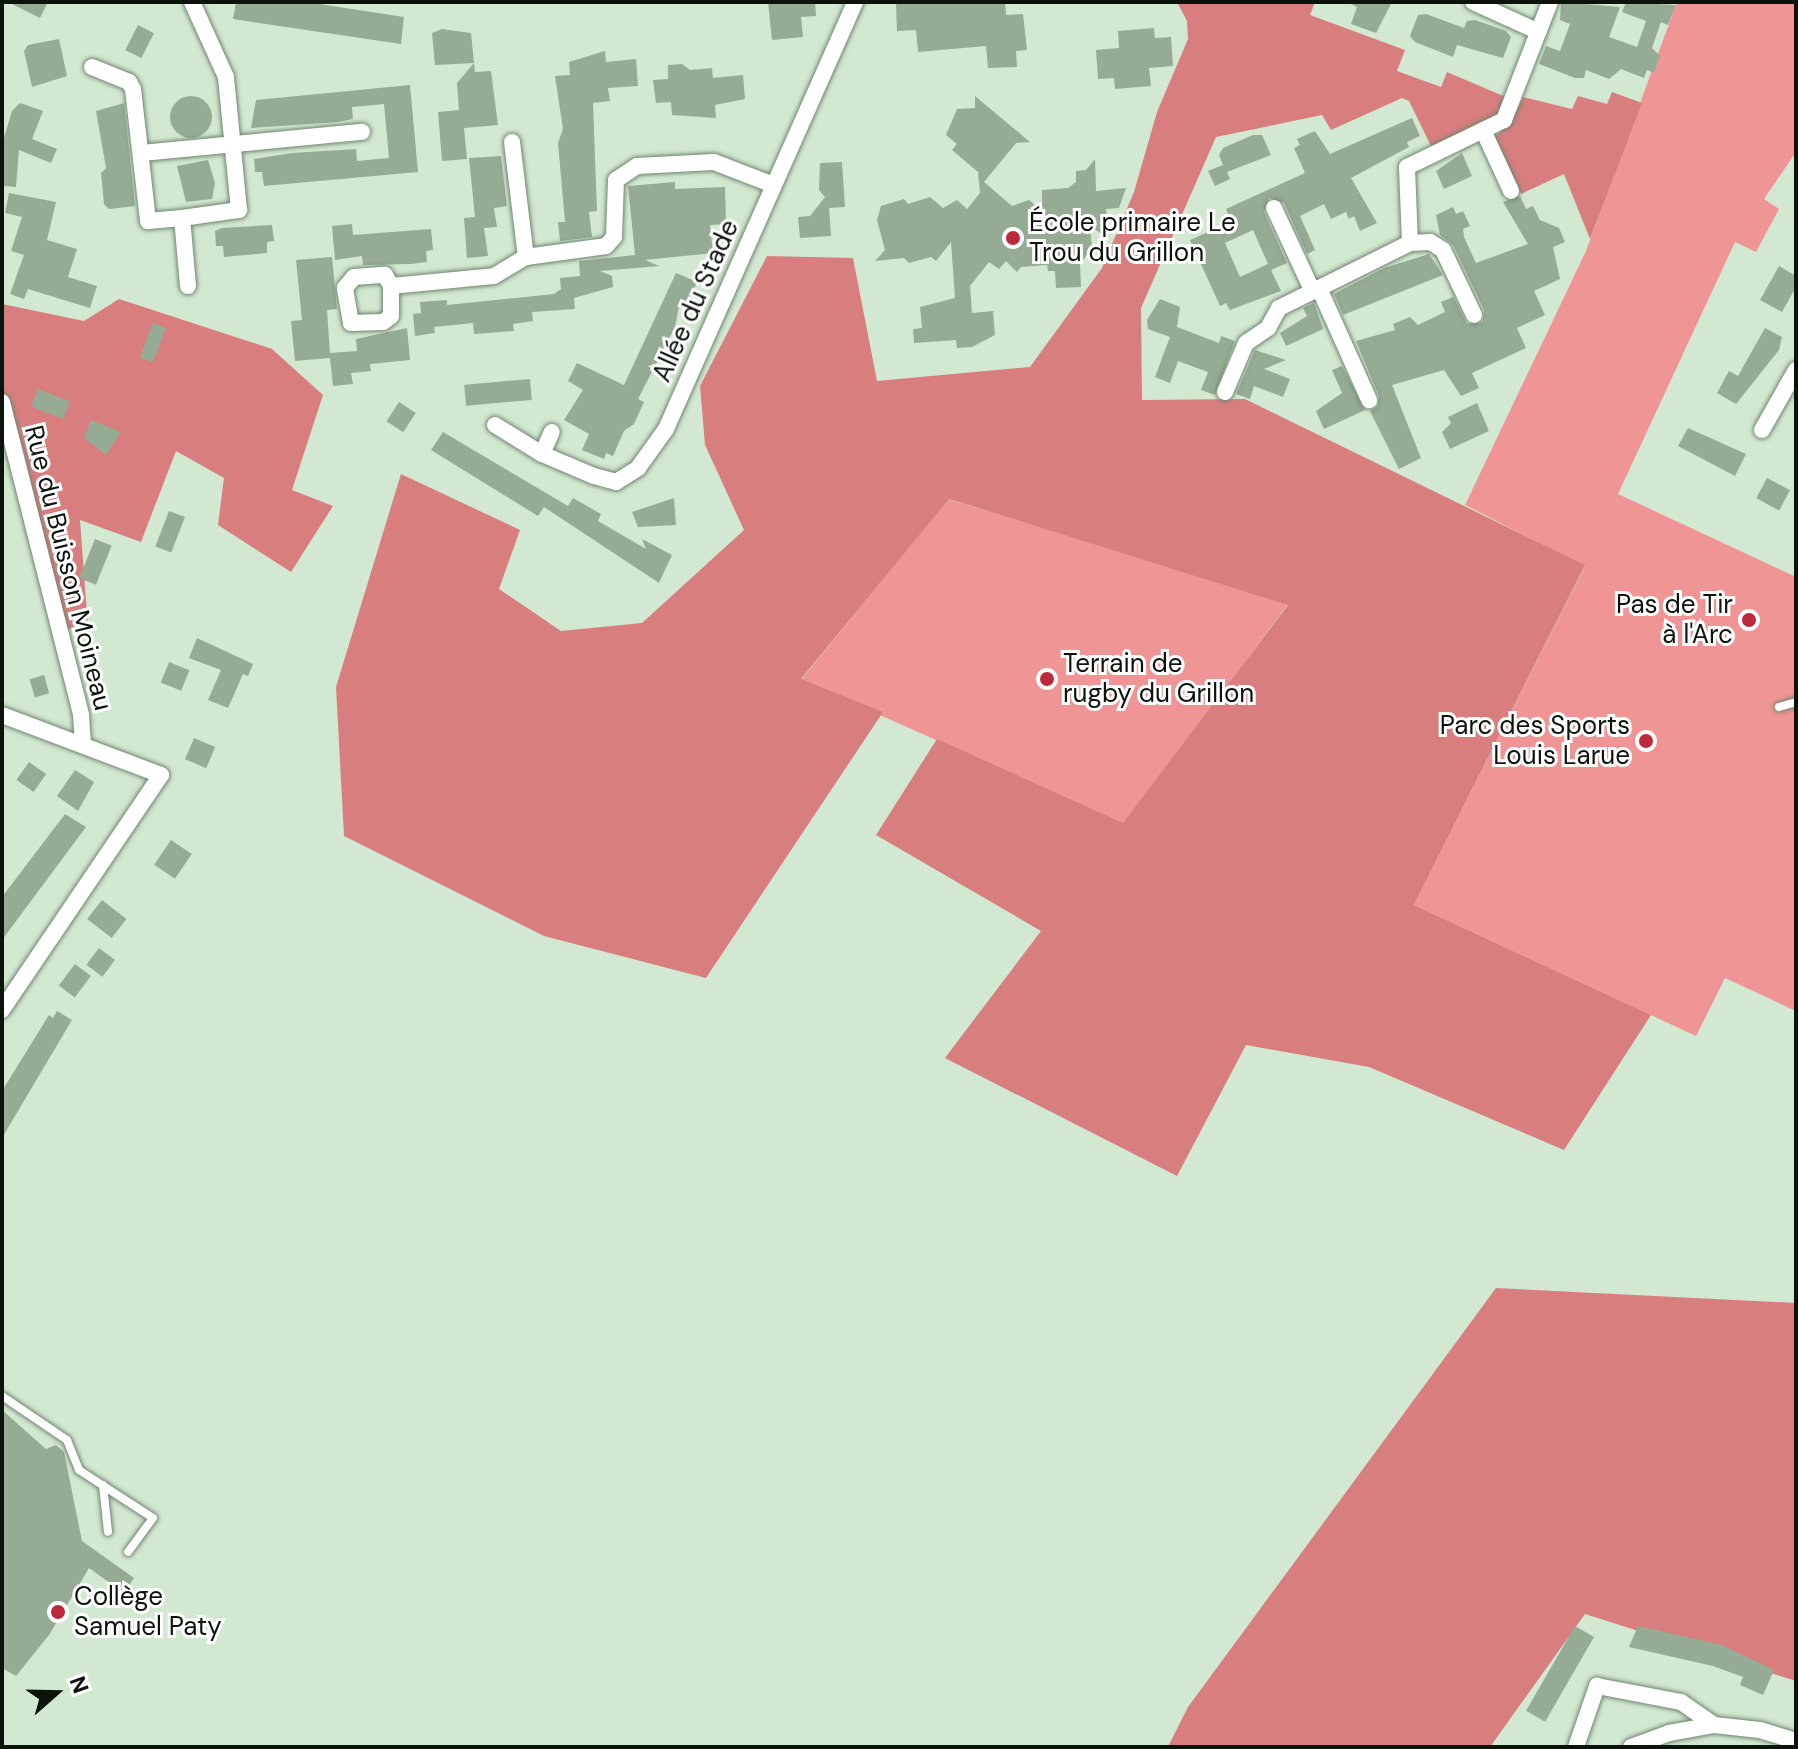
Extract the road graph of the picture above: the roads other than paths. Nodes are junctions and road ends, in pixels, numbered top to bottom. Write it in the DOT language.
graph roads {
  1 [pos="192,2"];
  2 [pos="855,2"];
  3 [pos="1473,2"];
  4 [pos="1550,2"];
  5 [pos="1539,32"];
  6 [pos="92,67"];
  7 [pos="1483,130"];
  8 [pos="362,132"];
  9 [pos="512,142"];
  10 [pos="233,145"];
  11 [pos="142,153"];
  12 [pos="771,184"];
  13 [pos="1511,191"];
  14 [pos="1274,208"];
  15 [pos="182,218"];
  16 [pos="1410,243"];
  17 [pos="526,257"];
  18 [pos="188,286"];
  19 [pos="391,286"];
  20 [pos="1316,289"];
  21 [pos="1474,315"];
  22 [pos="1796,370"];
  23 [pos="1225,392"];
  24 [pos="1369,400"];
  25 [pos="2,402"];
  26 [pos="495,425"];
  27 [pos="1762,430"];
  28 [pos="552,432"];
  29 [pos="542,454"];
  30 [pos="1796,702"];
  31 [pos="1779,707"];
  32 [pos="2,715"];
  33 [pos="83,745"];
  34 [pos="2,1010"];
  35 [pos="2,1396"];
  36 [pos="103,1485"];
  37 [pos="108,1532"];
  38 [pos="128,1552"];
  39 [pos="1714,1725"];
  40 [pos="1796,1741"];
  41 [pos="1576,1747"];
  42 [pos="1631,1747"];
  1 -- 10 [label="street"];
  2 -- 12 [label="street, Allée du Stade"];
  3 -- 5 [label="street"];
  4 -- 5 [label="street"];
  5 -- 7 [label="street"];
  6 -- 11 [label="street"];
  7 -- 13 [label="street"];
  7 -- 16 [label="street"];
  8 -- 10 [label="street"];
  9 -- 17 [label="street"];
  10 -- 11 [label="street"];
  10 -- 15 [label="street"];
  11 -- 15 [label="street"];
  12 -- 17 [label="street"];
  12 -- 29 [label="street, Allée du Stade"];
  14 -- 20 [label="street"];
  15 -- 18 [label="street"];
  16 -- 20 [label="street"];
  16 -- 21 [label="street"];
  17 -- 19 [label="street"];
  20 -- 23 [label="street"];
  20 -- 24 [label="street"];
  22 -- 27 [label="street"];
  25 -- 33 [label="street, Rue du Buisson Moineau"];
  26 -- 29 [label="street, Allée du Stade"];
  28 -- 29 [label="street"];
  30 -- 31 [label="lane"];
  32 -- 33 [label="street"];
  33 -- 34 [label="street"];
  35 -- 36 [label="lane"];
  36 -- 37 [label="lane"];
  36 -- 38 [label="lane"];
  39 -- 40 [label="street"];
  39 -- 41 [label="street"];
  39 -- 42 [label="street"];
}
